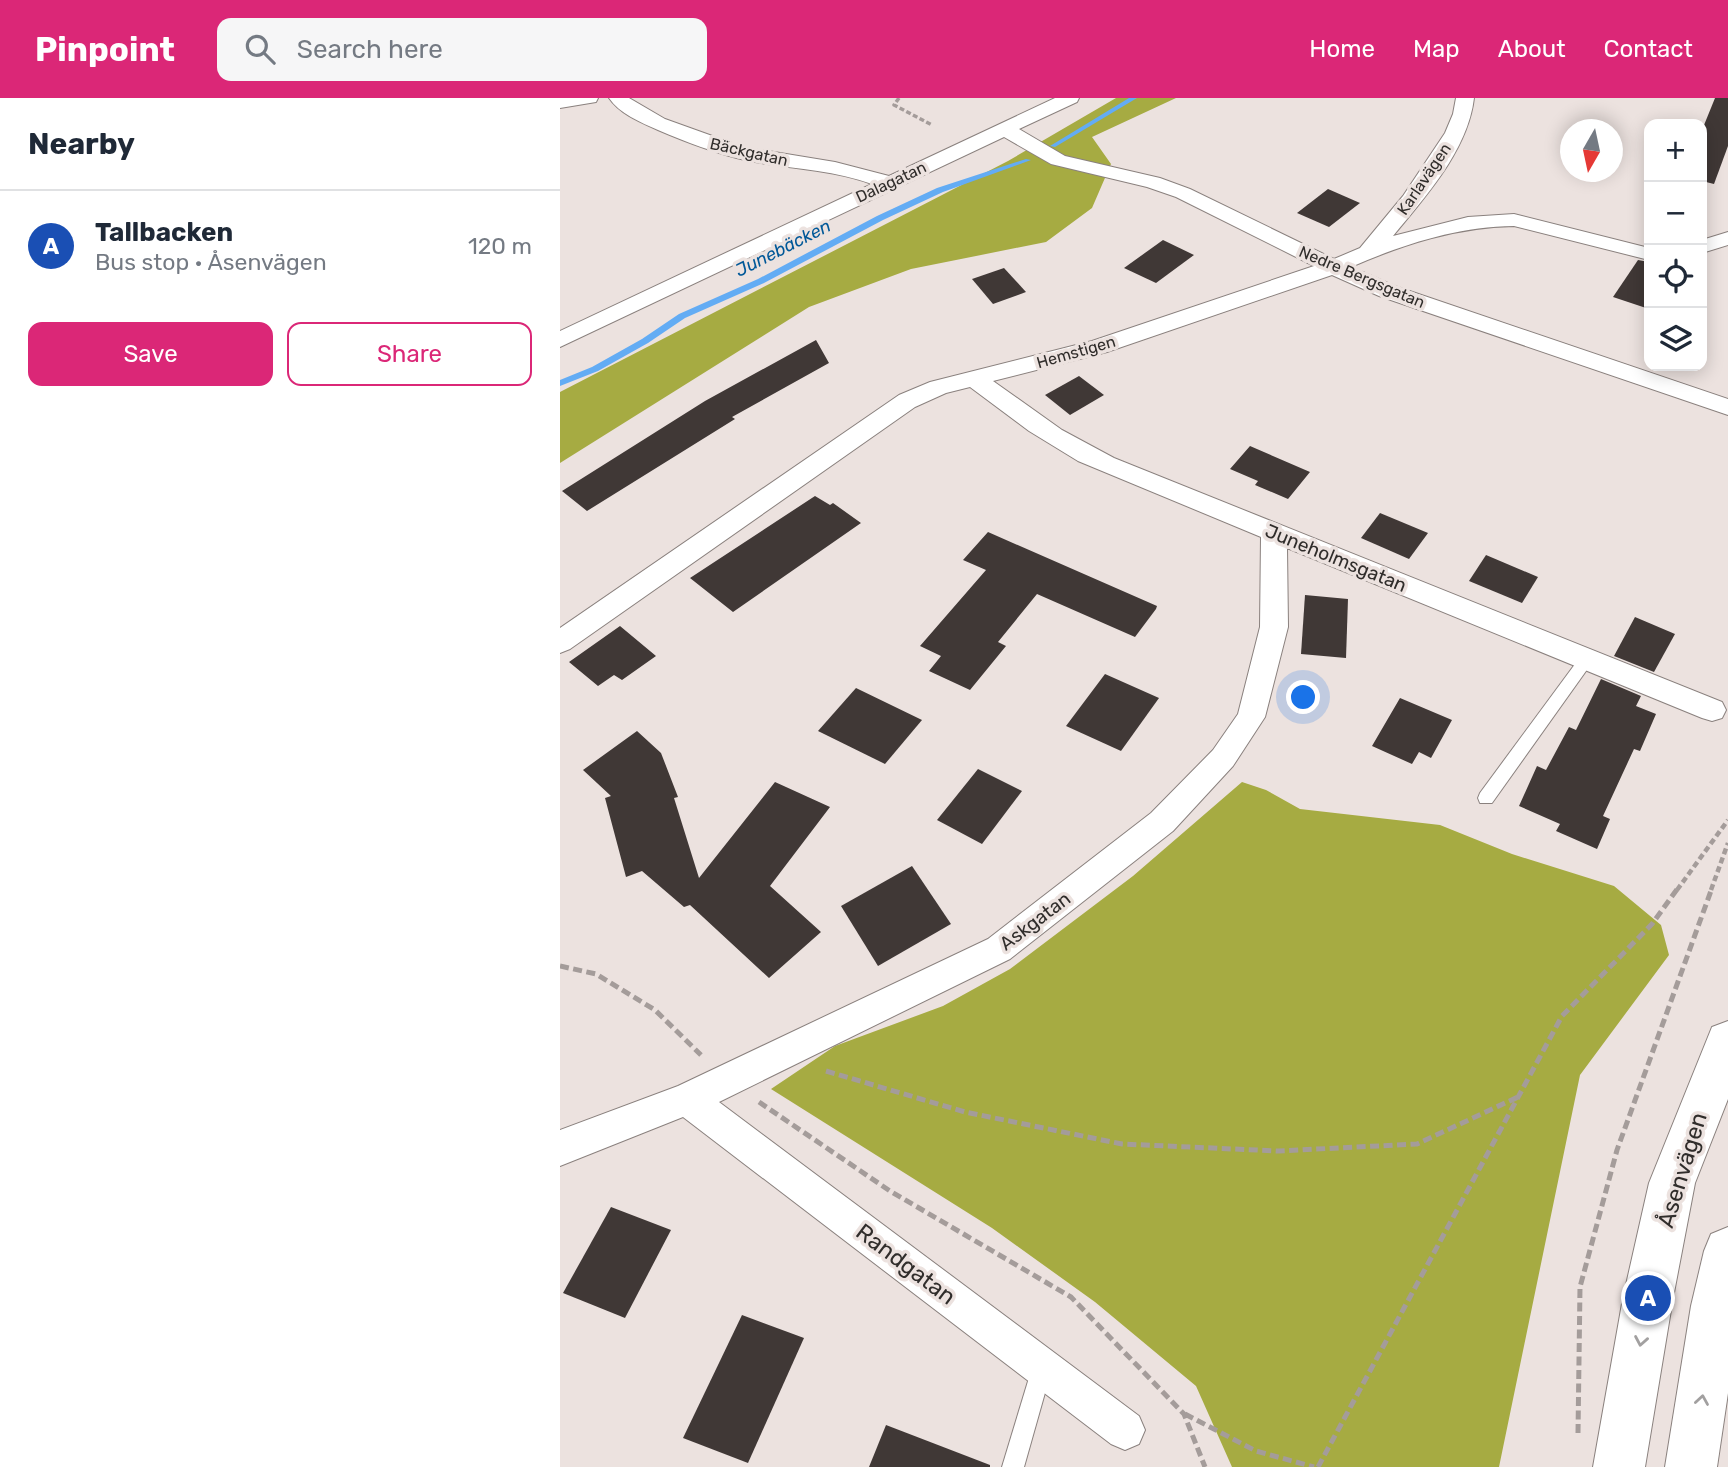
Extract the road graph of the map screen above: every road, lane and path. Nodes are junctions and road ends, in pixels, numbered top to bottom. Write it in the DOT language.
graph roads {
  1 [pos="589,98"];
  2 [pos="618,98"];
  3 [pos="899,98"];
  4 [pos="1070,98"];
  5 [pos="1465,98"];
  6 [pos="560,102"];
  7 [pos="932,125"];
  8 [pos="1006,130"];
  9 [pos="888,183"];
  10 [pos="1728,238"];
  11 [pos="1707,245"];
  12 [pos="1368,252"];
  13 [pos="1644,253"];
  14 [pos="1333,267"];
  15 [pos="560,340"];
  16 [pos="975,379"];
  17 [pos="1728,407"];
  18 [pos="1274,533"];
  19 [pos="560,642"];
  20 [pos="1586,660"];
  21 [pos="1712,710"];
  22 [pos="1486,798"];
  23 [pos="1728,820"];
  24 [pos="1728,843"];
  25 [pos="560,966"];
  26 [pos="1728,1042"];
  27 [pos="777,1056"];
  28 [pos="727,1080"];
  29 [pos="1518,1096"];
  30 [pos="687,1099"];
  31 [pos="560,1148"];
  32 [pos="1728,1251"];
  33 [pos="1042,1368"];
  34 [pos="1184,1414"];
  35 [pos="1125,1430"];
  36 [pos="1578,1443"];
  37 [pos="1013,1467"];
  38 [pos="1205,1467"];
  39 [pos="1316,1467"];
  40 [pos="1619,1467"];
  41 [pos="1691,1467"];
  1 -- 6 [label="street"];
  2 -- 9 [label="street, Bäckgatan"];
  3 -- 7 [label="path"];
  4 -- 8 [label="street, Dalagatan"];
  5 -- 12 [label="street, Karlavägen"];
  8 -- 9 [label="street, Dalagatan"];
  8 -- 14 [label="street, Nedre Bergsgatan"];
  9 -- 15 [label="street, Dalagatan"];
  10 -- 11 [label="street"];
  12 -- 13 [label="street, Hemstigen"];
  12 -- 14 [label="street, Hemstigen"];
  14 -- 16 [label="street, Hemstigen"];
  14 -- 17 [label="street, Nedre Bergsgatan"];
  16 -- 18 [label="street, Juneholmsgatan"];
  16 -- 19 [label="street, Hemstigen"];
  18 -- 20 [label="street, Juneholmsgatan"];
  18 -- 27 [label="street, Askgatan"];
  20 -- 21 [label="street, Juneholmsgatan"];
  20 -- 22 [label="lane"];
  23 -- 29 [label="path"];
  24 -- 36 [label="path"];
  25 -- 28 [label="path"];
  26 -- 40 [label="street, Åsenvägen, one-way"];
  27 -- 28 [label="street, Askgatan"];
  27 -- 29 [label="path"];
  28 -- 30 [label="street, Askgatan"];
  28 -- 34 [label="path"];
  29 -- 39 [label="path"];
  30 -- 31 [label="street, Askgatan"];
  30 -- 33 [label="street, Randgatan"];
  41 -- 32 [label="street, one-way"];
  33 -- 35 [label="street, Randgatan"];
  33 -- 37 [label="lane"];
  34 -- 38 [label="path"];
  34 -- 39 [label="path"];
}
